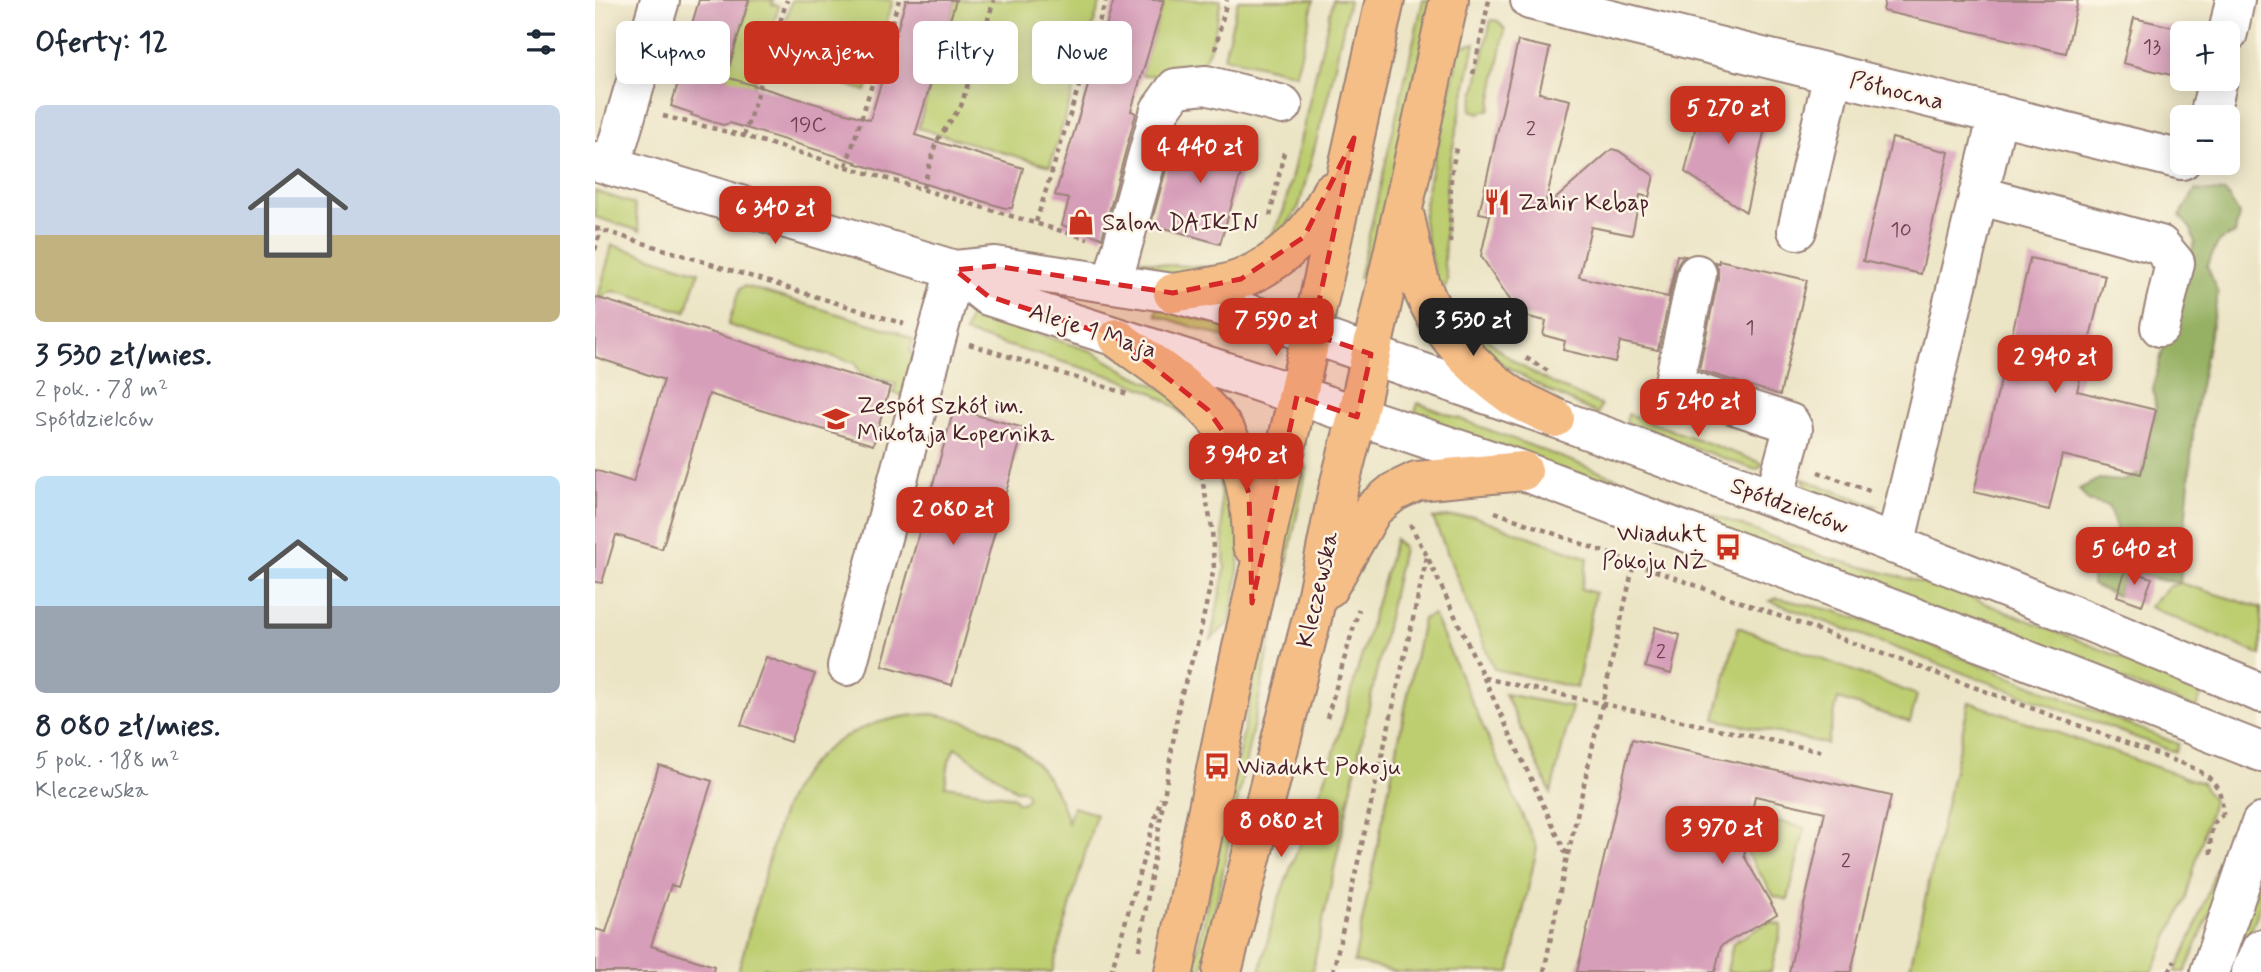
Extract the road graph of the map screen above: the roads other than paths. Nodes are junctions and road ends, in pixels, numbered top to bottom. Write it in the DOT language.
graph roads {
  1 [pos="660,0"];
  2 [pos="1385,0"];
  3 [pos="1449,0"];
  4 [pos="1530,0"];
  5 [pos="2235,0"];
  6 [pos="2231,21"];
  7 [pos="1833,74"];
  8 [pos="1283,106"];
  9 [pos="1997,114"];
  10 [pos="1354,138"];
  11 [pos="2170,156"];
  12 [pos="603,163"];
  13 [pos="1978,195"];
  14 [pos="1403,204"];
  15 [pos="1797,230"];
  16 [pos="1117,267"];
  17 [pos="955,270"];
  18 [pos="1697,274"];
  19 [pos="1173,293"];
  20 [pos="2160,327"];
  21 [pos="1312,334"];
  22 [pos="1117,338"];
  23 [pos="1371,354"];
  24 [pos="1297,396"];
  25 [pos="1357,416"];
  26 [pos="1555,418"];
  27 [pos="1523,471"];
  28 [pos="1774,498"];
  29 [pos="1895,545"];
  30 [pos="1252,603"];
  31 [pos="1313,614"];
  32 [pos="847,666"];
  33 [pos="2261,693"];
  34 [pos="2261,752"];
  35 [pos="2261,823"];
  36 [pos="2261,949"];
  37 [pos="1174,972"];
  38 [pos="1222,972"];
  39 [pos="2210,972"];
  40 [pos="2251,972"];
  1 -- 12 [label="street"];
  2 -- 10 [label="main road"];
  3 -- 14 [label="main road, Kleczewska"];
  4 -- 7 [label="street, Północna"];
  5 -- 6 [label="street"];
  7 -- 9 [label="street, Północna"];
  7 -- 15 [label="street"];
  8 -- 16 [label="street"];
  9 -- 11 [label="street, Północna"];
  9 -- 13 [label="street"];
  10 -- 19 [label="main road"];
  10 -- 21 [label="main road"];
  12 -- 17 [label="street, Aleje 1 Maja"];
  13 -- 20 [label="street"];
  13 -- 29 [label="street"];
  14 -- 23 [label="main road, Kleczewska"];
  14 -- 26 [label="main road"];
  16 -- 17 [label="street, Aleje 1 Maja"];
  16 -- 19 [label="street, Aleje 1 Maja"];
  17 -- 22 [label="street, Aleje 1 Maja"];
  17 -- 32 [label="street"];
  18 -- 28 [label="street"];
  19 -- 21 [label="street, Aleje 1 Maja"];
  21 -- 23 [label="street, Spółdzielców"];
  21 -- 24 [label="main road"];
  22 -- 24 [label="street, Aleje 1 Maja"];
  22 -- 30 [label="main road"];
  23 -- 25 [label="main road, Kleczewska"];
  23 -- 26 [label="street, Spółdzielców"];
  24 -- 25 [label="street, Aleje 1 Maja"];
  24 -- 30 [label="main road"];
  25 -- 27 [label="street"];
  25 -- 31 [label="main road, Kleczewska"];
  26 -- 28 [label="street, Spółdzielców"];
  27 -- 31 [label="main road"];
  27 -- 34 [label="street"];
  28 -- 29 [label="street, Spółdzielców"];
  29 -- 33 [label="street, Spółdzielców"];
  30 -- 37 [label="main road"];
  31 -- 38 [label="main road, Kleczewska"];
  35 -- 39 [label="street"];
  36 -- 40 [label="street"];
}
